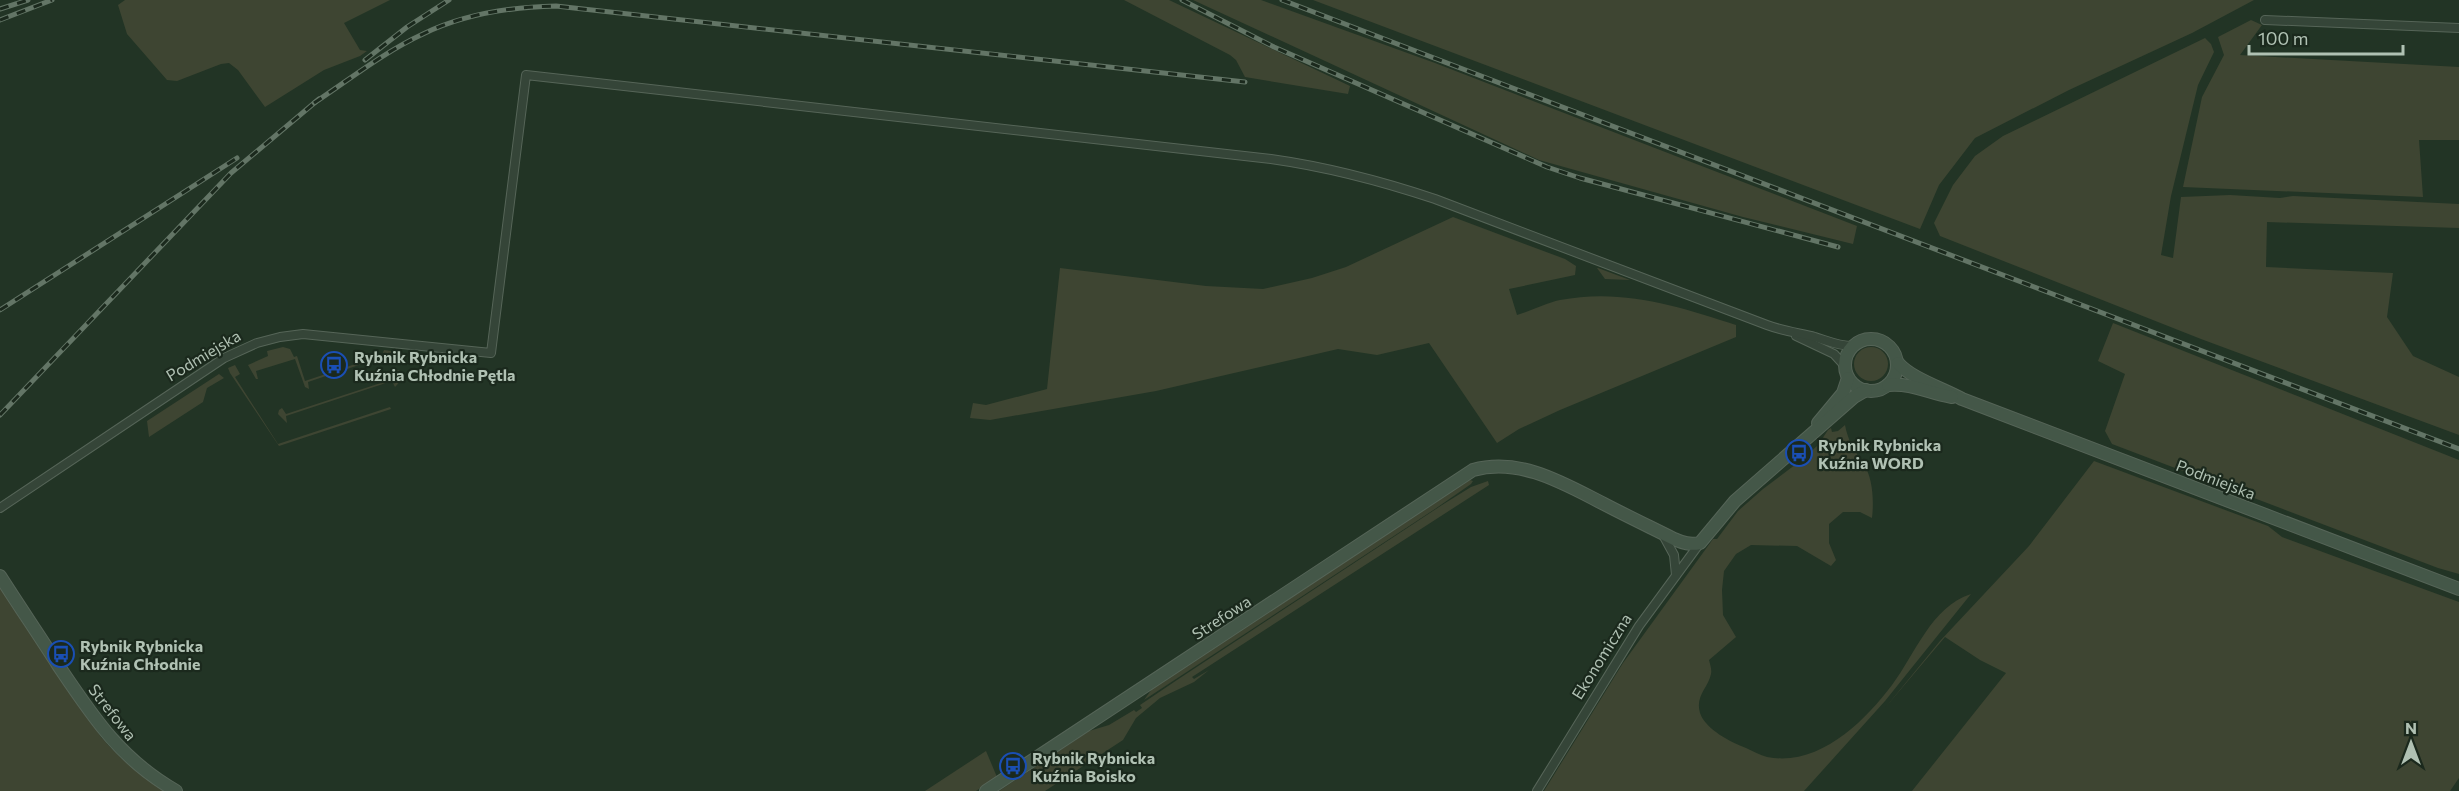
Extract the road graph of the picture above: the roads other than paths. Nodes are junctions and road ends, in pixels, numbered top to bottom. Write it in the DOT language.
graph roads {
  1 [pos="2265,20"];
  2 [pos="2459,28"];
  3 [pos="1790,333"];
  4 [pos="1853,346"];
  5 [pos="1898,363"];
  6 [pos="1847,372"];
  7 [pos="1888,385"];
  8 [pos="1866,390"];
  9 [pos="1962,399"];
  10 [pos="1808,436"];
  11 [pos="0,507"];
  12 [pos="1662,533"];
  13 [pos="1700,543"];
  14 [pos="1676,574"];
  15 [pos="0,576"];
  16 [pos="2459,589"];
  17 [pos="176,791"];
  18 [pos="986,791"];
  19 [pos="1537,791"];
  1 -- 2 [label="street"];
  3 -- 4 [label="street"];
  3 -- 6 [label="street"];
  3 -- 11 [label="street, Podmiejska"];
  4 -- 5 [label="street"];
  4 -- 6 [label="street"];
  5 -- 7 [label="street"];
  5 -- 9 [label="street, Podmiejska"];
  6 -- 8 [label="street"];
  6 -- 10 [label="street, Ekonomiczna"];
  7 -- 8 [label="street"];
  7 -- 9 [label="street, Podmiejska"];
  8 -- 10 [label="street, Ekonomiczna"];
  9 -- 16 [label="street, Podmiejska"];
  10 -- 13 [label="street, Ekonomiczna"];
  12 -- 13 [label="street"];
  12 -- 14 [label="street"];
  12 -- 18 [label="street, Strefowa"];
  13 -- 14 [label="street, Ekonomiczna"];
  14 -- 19 [label="street, Ekonomiczna"];
  15 -- 17 [label="street, Strefowa"];
}
